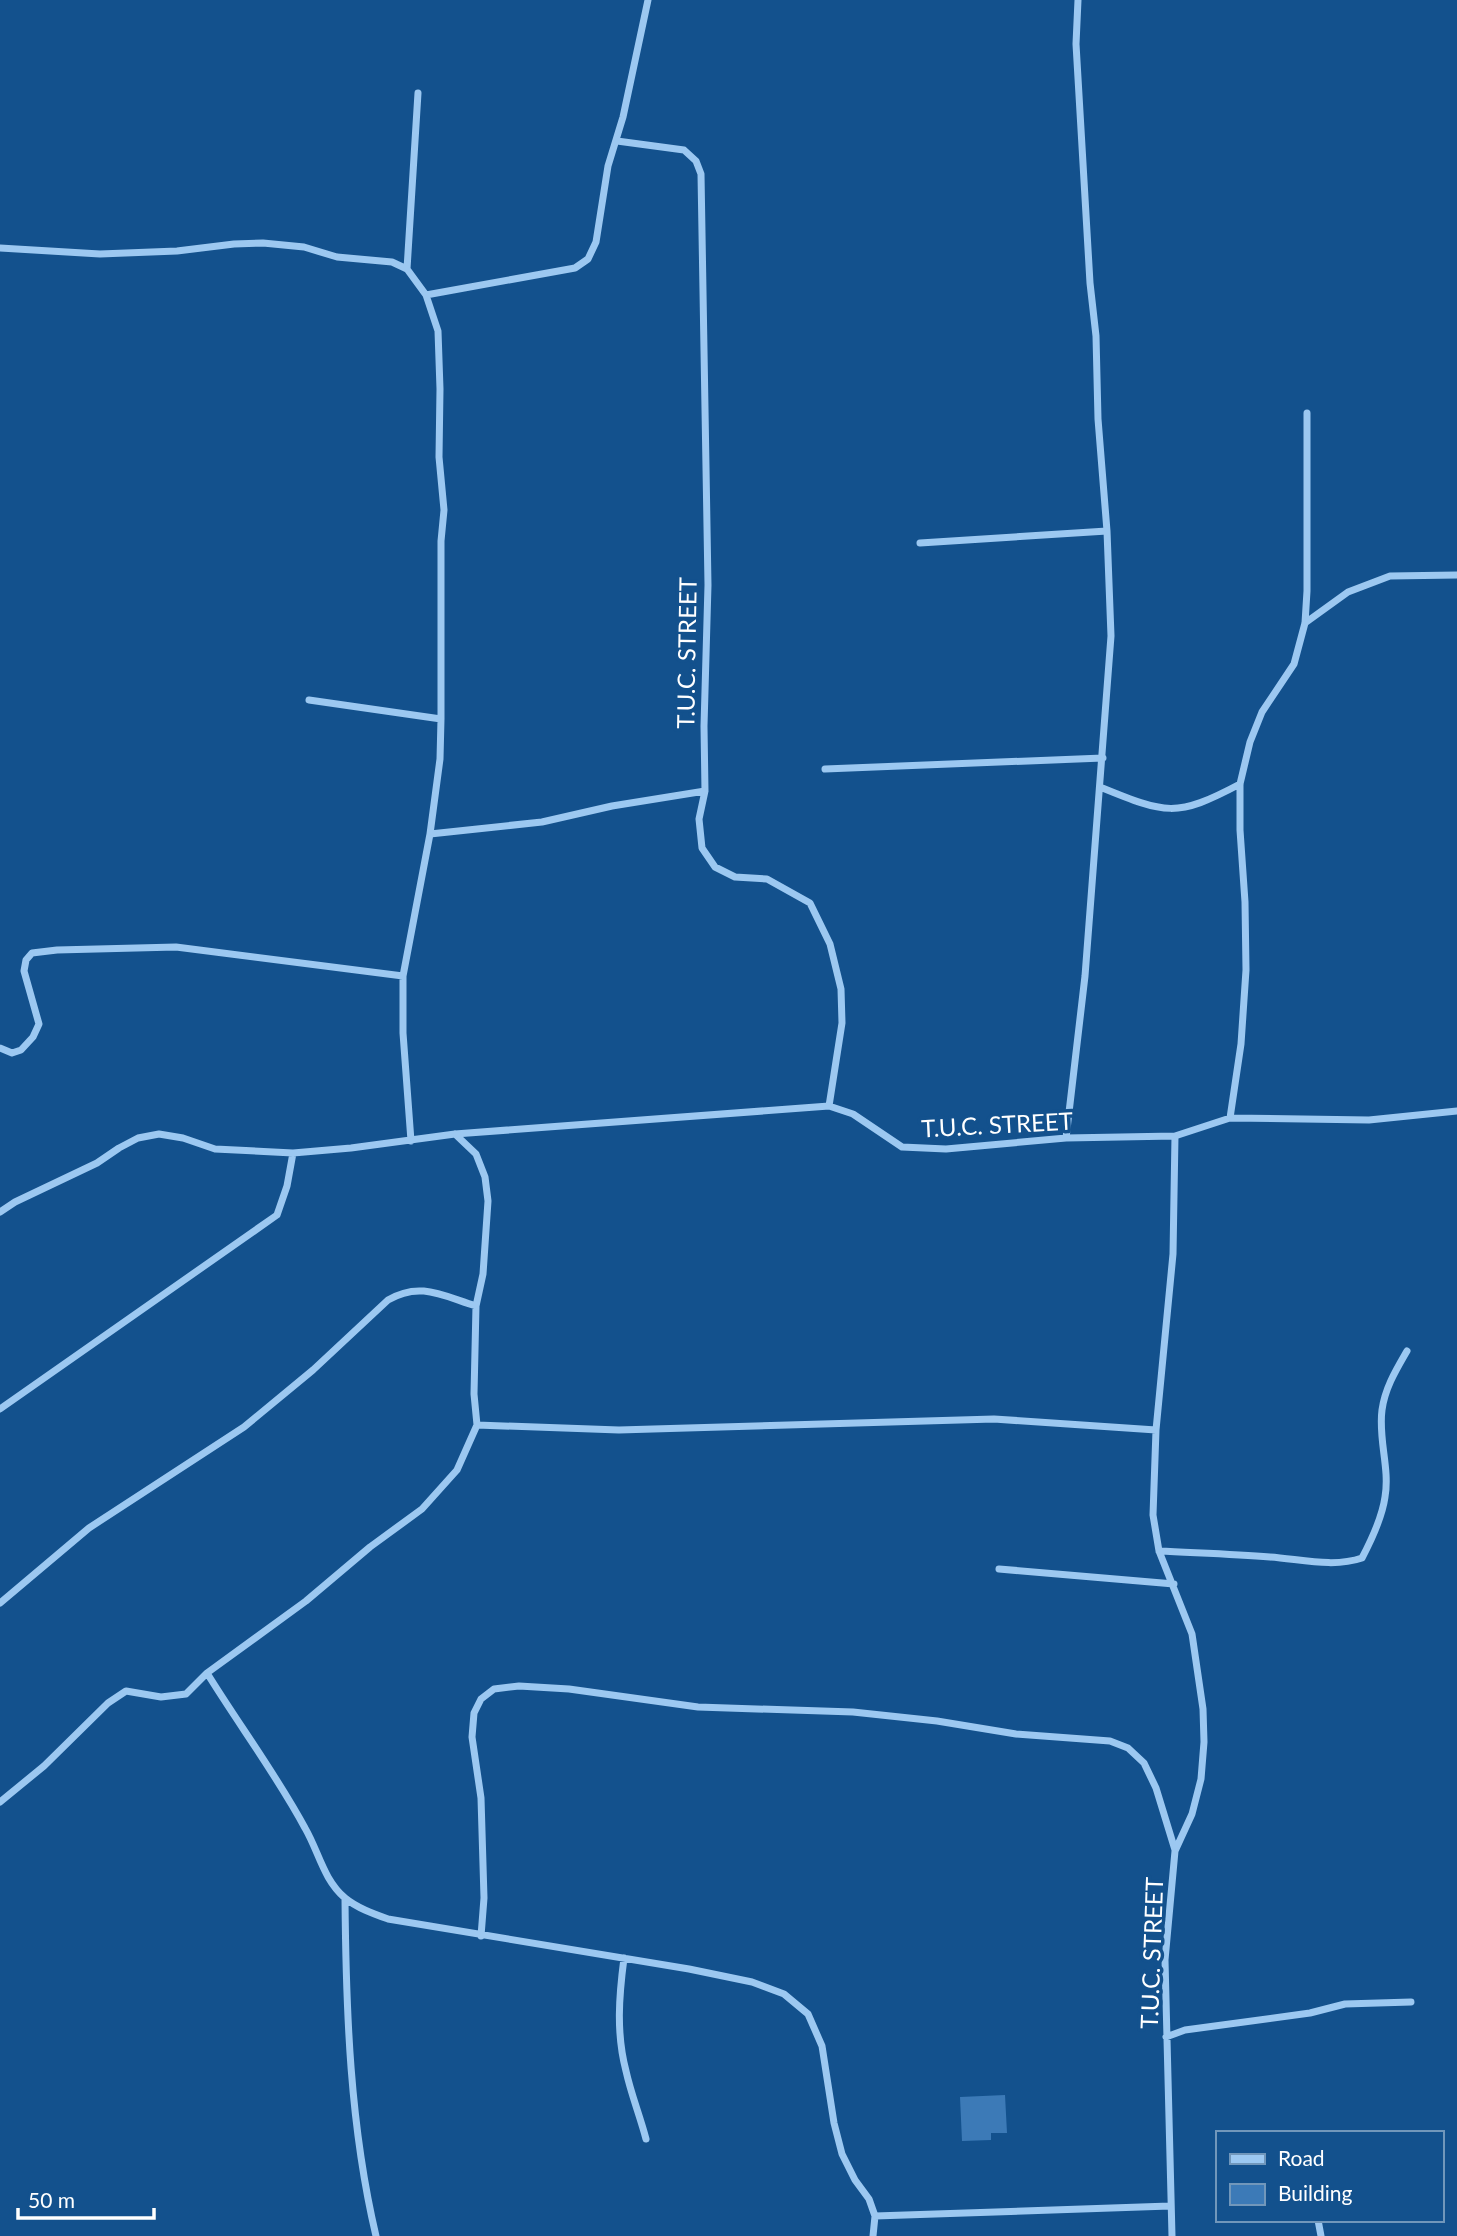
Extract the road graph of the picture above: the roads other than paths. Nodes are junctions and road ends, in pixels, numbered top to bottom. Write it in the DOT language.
graph roads {
  1 [pos="648,0"];
  2 [pos="1078,0"];
  3 [pos="418,93"];
  4 [pos="617,141"];
  5 [pos="0,248"];
  6 [pos="407,269"];
  7 [pos="426,295"];
  8 [pos="1307,413"];
  9 [pos="1107,531"];
  10 [pos="920,543"];
  11 [pos="1457,575"];
  12 [pos="1305,623"];
  13 [pos="309,699"];
  14 [pos="441,719"];
  15 [pos="1103,758"];
  16 [pos="825,769"];
  17 [pos="1240,784"];
  18 [pos="1100,787"];
  19 [pos="705,791"];
  20 [pos="430,834"];
  21 [pos="403,976"];
  22 [pos="0,1048"];
  23 [pos="829,1106"];
  24 [pos="1457,1111"];
  25 [pos="1230,1118"];
  26 [pos="455,1134"];
  27 [pos="1175,1136"];
  28 [pos="1066,1138"];
  29 [pos="411,1141"];
  30 [pos="293,1153"];
  31 [pos="0,1212"];
  32 [pos="476,1306"];
  33 [pos="1407,1351"];
  34 [pos="0,1409"];
  35 [pos="477,1425"];
  36 [pos="1156,1430"];
  37 [pos="1159,1550"];
  38 [pos="999,1569"];
  39 [pos="1174,1584"];
  40 [pos="0,1602"];
  41 [pos="207,1673"];
  42 [pos="0,1802"];
  43 [pos="1175,1850"];
  44 [pos="345,1899"];
  45 [pos="481,1936"];
  46 [pos="624,1958"];
  47 [pos="1411,2002"];
  48 [pos="1166,2037"];
  49 [pos="646,2139"];
  50 [pos="1170,2206"];
  51 [pos="875,2216"];
  52 [pos="376,2236"];
  53 [pos="873,2236"];
  54 [pos="1172,2236"];
  1 -- 4 [label="street"];
  2 -- 9 [label="street"];
  3 -- 6 [label="street"];
  4 -- 7 [label="street"];
  4 -- 19 [label="street, T.U.C. STREET"];
  5 -- 6 [label="street"];
  6 -- 7 [label="street"];
  7 -- 14 [label="street"];
  8 -- 12 [label="street"];
  9 -- 10 [label="street"];
  9 -- 15 [label="street"];
  11 -- 12 [label="street"];
  12 -- 17 [label="street"];
  13 -- 14 [label="street"];
  14 -- 20 [label="street"];
  15 -- 16 [label="street"];
  15 -- 18 [label="street"];
  17 -- 18 [label="street"];
  17 -- 25 [label="street"];
  18 -- 28 [label="street"];
  19 -- 20 [label="street"];
  19 -- 23 [label="street, T.U.C. STREET"];
  20 -- 21 [label="street"];
  21 -- 22 [label="street"];
  21 -- 29 [label="street"];
  23 -- 26 [label="street"];
  23 -- 28 [label="street, T.U.C. STREET"];
  24 -- 25 [label="street"];
  25 -- 27 [label="street"];
  26 -- 29 [label="street"];
  26 -- 32 [label="street"];
  27 -- 28 [label="street, T.U.C. STREET"];
  27 -- 36 [label="street, T.U.C. STREET"];
  29 -- 30 [label="street"];
  30 -- 31 [label="street"];
  30 -- 34 [label="street"];
  32 -- 35 [label="street"];
  32 -- 40 [label="street"];
  33 -- 37 [label="street"];
  35 -- 36 [label="street"];
  35 -- 41 [label="street"];
  36 -- 37 [label="street, T.U.C. STREET"];
  37 -- 39 [label="street, T.U.C. STREET"];
  38 -- 39 [label="street"];
  39 -- 43 [label="street, T.U.C. STREET"];
  41 -- 42 [label="street"];
  41 -- 44 [label="street"];
  43 -- 45 [label="street"];
  43 -- 48 [label="street, T.U.C. STREET"];
  44 -- 45 [label="street"];
  44 -- 52 [label="street"];
  45 -- 46 [label="street"];
  46 -- 49 [label="street"];
  46 -- 51 [label="street"];
  47 -- 48 [label="street"];
  48 -- 50 [label="street, T.U.C. STREET"];
  50 -- 51 [label="street"];
  50 -- 54 [label="street, T.U.C. STREET"];
  51 -- 53 [label="street"];
}
